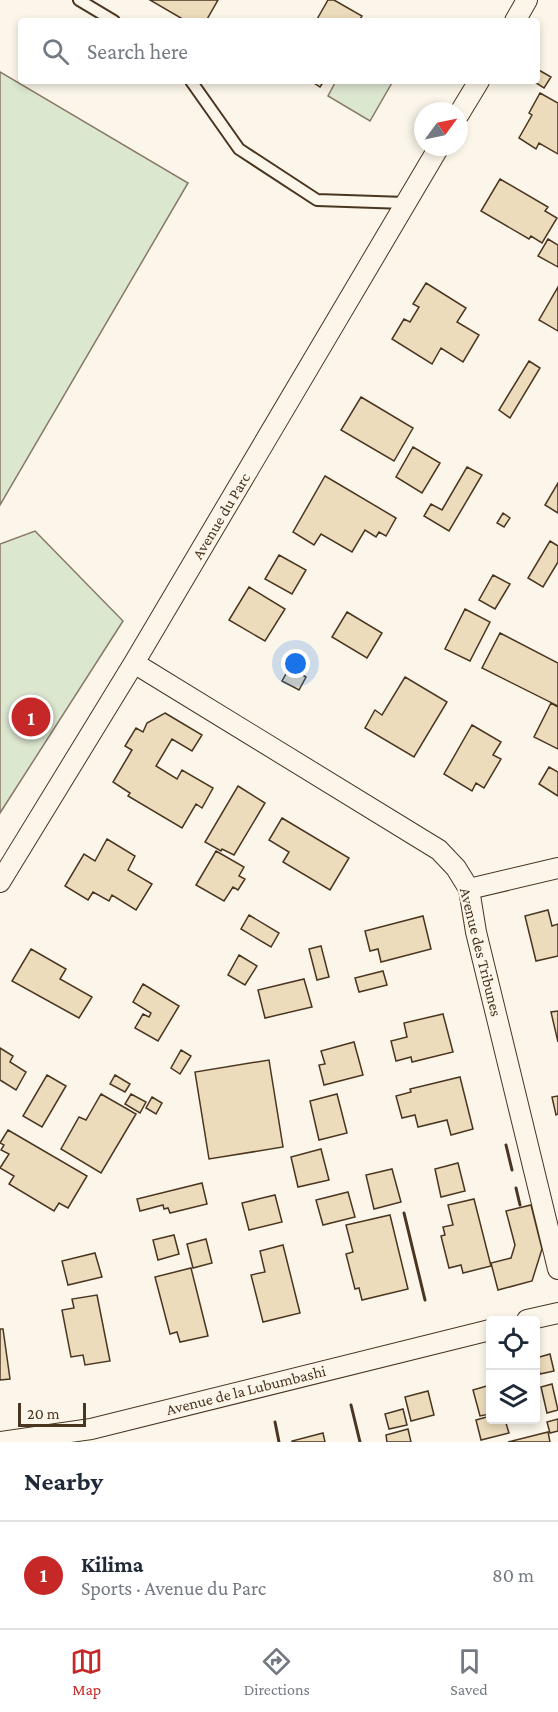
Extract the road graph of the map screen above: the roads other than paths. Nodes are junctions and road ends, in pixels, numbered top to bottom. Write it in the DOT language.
graph roads {
  1 [pos="79,0"];
  2 [pos="527,0"];
  3 [pos="109,18"];
  4 [pos="517,18"];
  5 [pos="193,84"];
  6 [pos="477,84"];
  7 [pos="466,102"];
  8 [pos="434,156"];
  9 [pos="405,203"];
  10 [pos="134,663"];
  11 [pos="558,868"];
  12 [pos="0,882"];
  13 [pos="469,889"];
  14 [pos="558,1269"];
  15 [pos="558,1313"];
  16 [pos="540,1317"];
  17 [pos="486,1331"];
  18 [pos="92,1436"];
  19 [pos="1,1442"];
  1 -- 3 [label="lane"];
  2 -- 4 [label="street"];
  5 -- 9 [label="lane"];
  6 -- 7 [label="street"];
  8 -- 9 [label="street, Avenue du Parc"];
  9 -- 10 [label="street, Avenue du Parc"];
  10 -- 12 [label="street, Avenue du Parc"];
  10 -- 13 [label="street, Avenue des Tribunes"];
  11 -- 13 [label="street"];
  13 -- 14 [label="street, Avenue des Tribunes"];
  15 -- 16 [label="street"];
  17 -- 18 [label="street, Avenue de la Lubumbashi"];
  18 -- 19 [label="street, Avenue de la Lubumbashi"];
}
